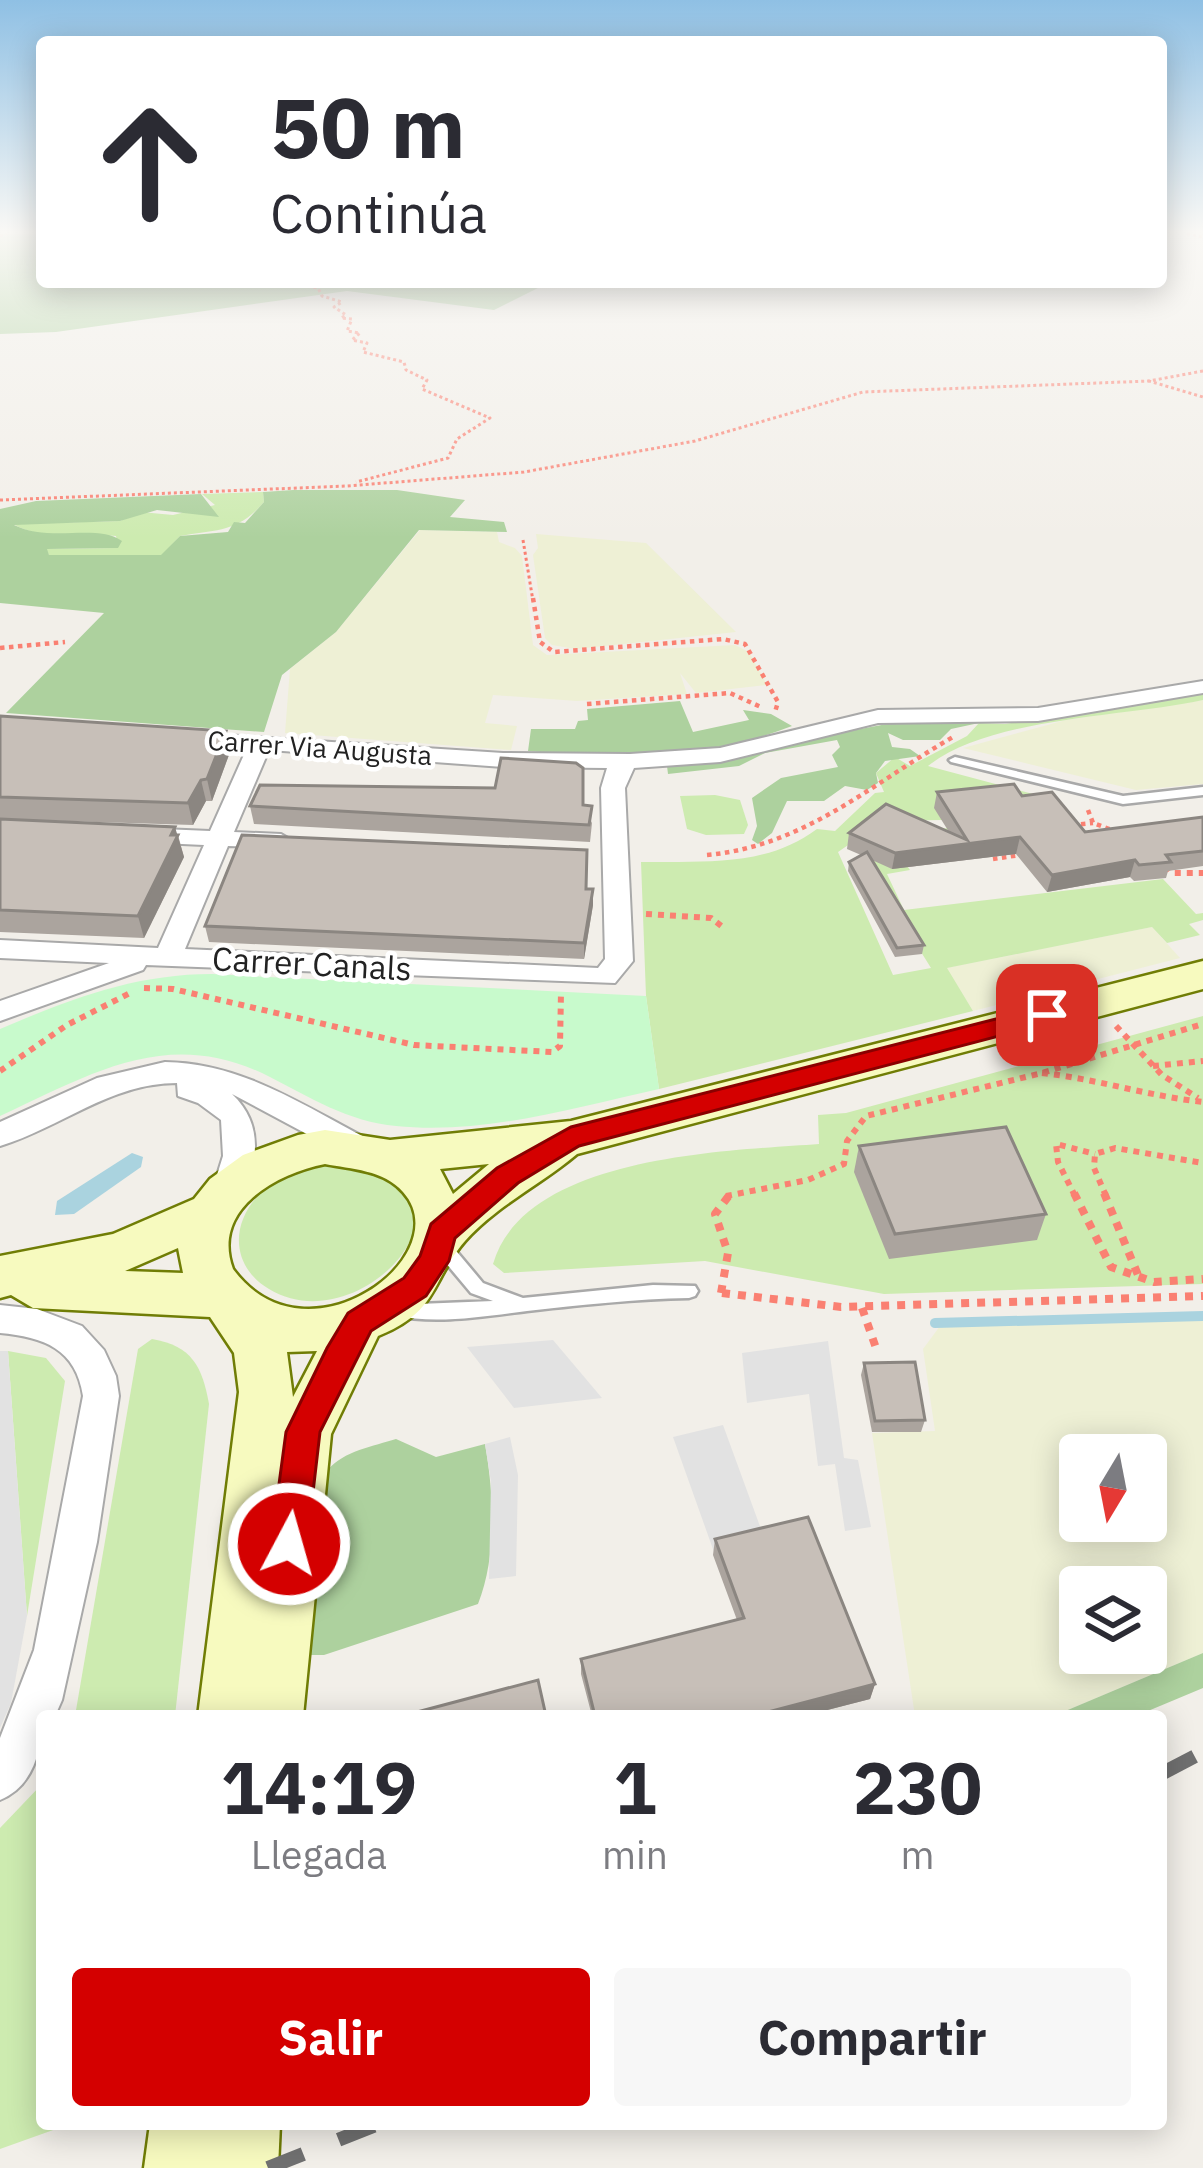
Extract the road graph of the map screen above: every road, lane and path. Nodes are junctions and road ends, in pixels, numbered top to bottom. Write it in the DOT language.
graph roads {
  1 [pos="358,335"];
  2 [pos="1203,371"];
  3 [pos="1149,381"];
  4 [pos="1203,398"];
  5 [pos="347,486"];
  6 [pos="0,500"];
  7 [pos="524,540"];
  8 [pos="65,642"];
  9 [pos="0,648"];
  10 [pos="1203,688"];
  11 [pos="587,704"];
  12 [pos="763,708"];
  13 [pos="776,712"];
  14 [pos="960,734"];
  15 [pos="171,736"];
  16 [pos="261,742"];
  17 [pos="955,760"];
  18 [pos="628,761"];
  19 [pos="568,763"];
  20 [pos="613,788"];
  21 [pos="1203,791"];
  22 [pos="1090,794"];
  23 [pos="1093,824"];
  24 [pos="1055,826"];
  25 [pos="108,834"];
  26 [pos="1130,836"];
  27 [pos="220,839"];
  28 [pos="314,843"];
  29 [pos="1040,851"];
  30 [pos="707,855"];
  31 [pos="1158,858"];
  32 [pos="993,859"];
  33 [pos="1203,873"];
  34 [pos="631,914"];
  35 [pos="724,928"];
  36 [pos="0,949"];
  37 [pos="57,952"];
  38 [pos="168,956"];
  39 [pos="1203,975"];
  40 [pos="561,989"];
  41 [pos="51,990"];
  42 [pos="1090,1004"];
  43 [pos="0,1010"];
  44 [pos="1203,1024"];
  45 [pos="1136,1042"];
  46 [pos="1203,1061"];
  47 [pos="1153,1066"];
  48 [pos="0,1071"];
  49 [pos="1042,1073"];
  50 [pos="82,1098"];
  51 [pos="1203,1101"];
  52 [pos="0,1135"];
  53 [pos="571,1138"];
  54 [pos="375,1152"];
  55 [pos="1095,1154"];
  56 [pos="1203,1163"];
  57 [pos="220,1202"];
  58 [pos="441,1236"];
  59 [pos="0,1276"];
  60 [pos="1138,1276"];
  61 [pos="1203,1279"];
  62 [pos="0,1286"];
  63 [pos="689,1291"];
  64 [pos="721,1293"];
  65 [pos="1203,1296"];
  66 [pos="517,1302"];
  67 [pos="226,1303"];
  68 [pos="862,1308"];
  69 [pos="373,1316"];
  70 [pos="0,1319"];
  71 [pos="876,1348"];
  72 [pos="38,1710"];
  73 [pos="231,1710"];
  74 [pos="272,1710"];
  75 [pos="36,1715"];
  76 [pos="0,1778"];
  77 [pos="188,2130"];
  78 [pos="241,2130"];
  79 [pos="184,2168"];
  80 [pos="238,2168"];
  1 -- 5 [label="path"];
  2 -- 3 [label="path"];
  3 -- 4 [label="path"];
  3 -- 5 [label="path"];
  5 -- 6 [label="path"];
  7 -- 13 [label="path"];
  8 -- 9 [label="path"];
  10 -- 18 [label="street, Carrer Via Augusta"];
  11 -- 12 [label="path"];
  14 -- 30 [label="path"];
  15 -- 16 [label="street, Carrer Via Augusta"];
  16 -- 19 [label="street, Carrer Via Augusta"];
  16 -- 27 [label="street"];
  17 -- 22 [label="lane"];
  18 -- 19 [label="street, Carrer Via Augusta"];
  18 -- 20 [label="street"];
  19 -- 20 [label="street"];
  20 -- 38 [label="street, Carrer Canals"];
  21 -- 22 [label="lane"];
  22 -- 23 [label="path"];
  23 -- 24 [label="path"];
  23 -- 26 [label="path"];
  25 -- 27 [label="street"];
  27 -- 28 [label="street"];
  27 -- 38 [label="street"];
  29 -- 32 [label="path"];
  31 -- 33 [label="path"];
  34 -- 35 [label="path"];
  36 -- 37 [label="street, Carrer Canals"];
  37 -- 38 [label="street, Carrer Canals"];
  37 -- 41 [label="street"];
  38 -- 41 [label="street"];
  39 -- 42 [label="main road"];
  40 -- 48 [label="path"];
  41 -- 43 [label="street"];
  42 -- 45 [label="path"];
  42 -- 53 [label="main road"];
  44 -- 45 [label="path"];
  45 -- 47 [label="path"];
  45 -- 49 [label="path"];
  46 -- 47 [label="path"];
  47 -- 51 [label="path"];
  49 -- 51 [label="path"];
  49 -- 64 [label="path"];
  50 -- 52 [label="street"];
  50 -- 54 [label="street"];
  50 -- 57 [label="street"];
  53 -- 54 [label="main road"];
  53 -- 58 [label="main road"];
  54 -- 57 [label="main road"];
  54 -- 58 [label="main road"];
  55 -- 56 [label="path"];
  55 -- 60 [label="path"];
  55 -- 60 [label="path"];
  57 -- 59 [label="main road"];
  57 -- 67 [label="main road"];
  58 -- 66 [label="lane"];
  58 -- 69 [label="main road"];
  60 -- 61 [label="path"];
  62 -- 67 [label="main road"];
  63 -- 64 [label="path"];
  63 -- 66 [label="lane"];
  64 -- 68 [label="path"];
  65 -- 68 [label="path"];
  66 -- 69 [label="lane"];
  67 -- 69 [label="main road"];
  67 -- 73 [label="main road"];
  68 -- 71 [label="path"];
  69 -- 74 [label="main road"];
  70 -- 72 [label="street"];
  75 -- 76 [label="street"];
  77 -- 79 [label="main road"];
  78 -- 80 [label="main road"];
}
